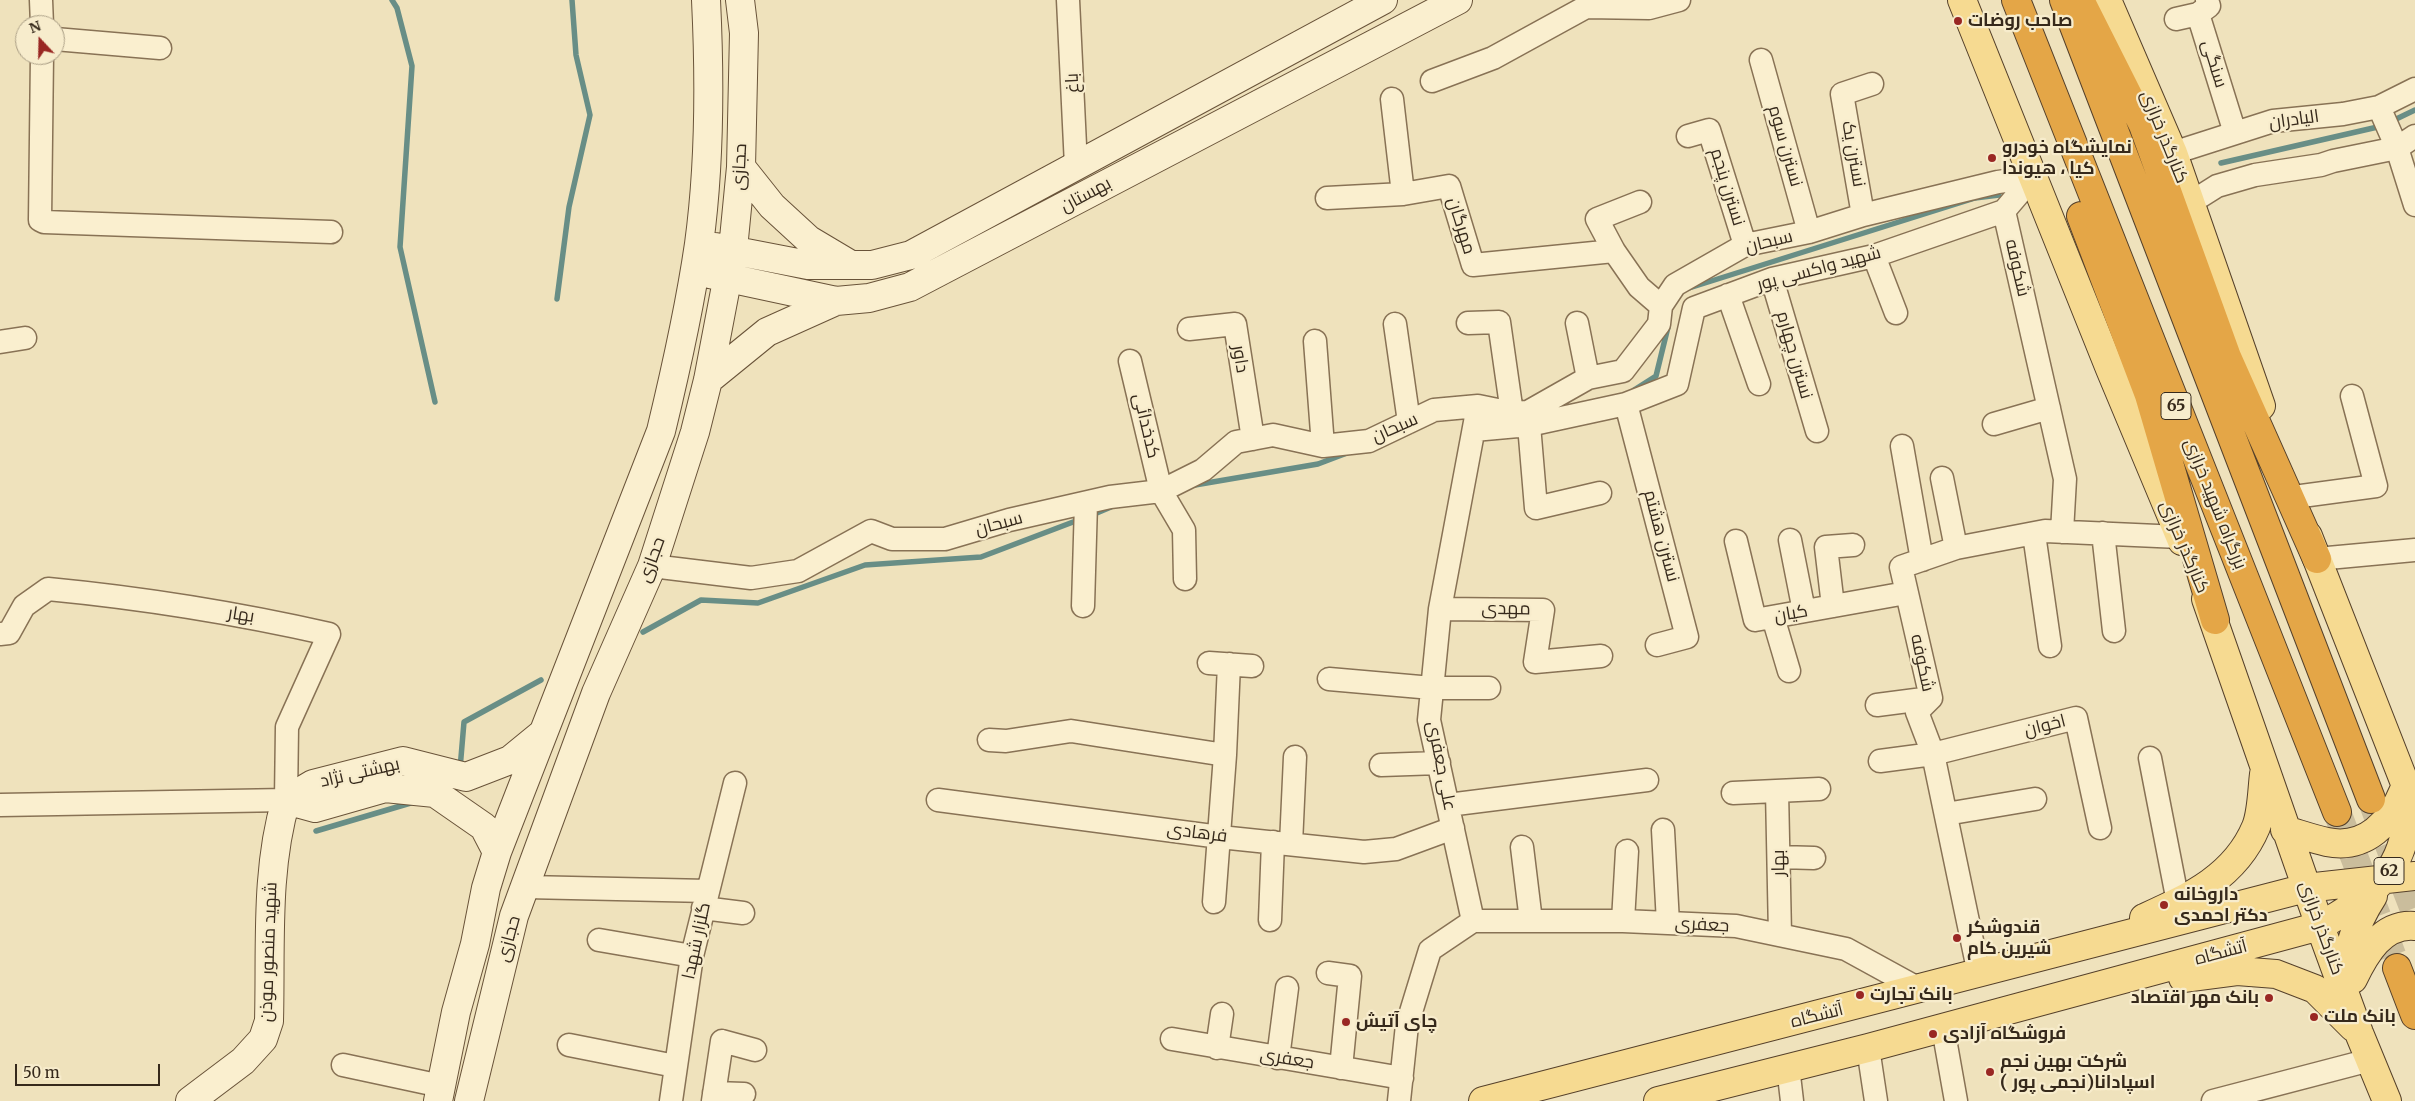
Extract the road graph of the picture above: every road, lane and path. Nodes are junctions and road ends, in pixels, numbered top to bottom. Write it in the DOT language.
graph roads {
  1 [pos="41,0"];
  2 [pos="706,0"];
  3 [pos="740,0"];
  4 [pos="1068,0"];
  5 [pos="1383,0"];
  6 [pos="1458,0"];
  7 [pos="1680,0"];
  8 [pos="1962,0"];
  9 [pos="2014,0"];
  10 [pos="2064,0"];
  11 [pos="2080,0"];
  12 [pos="2107,0"];
  13 [pos="2209,5"];
  14 [pos="42,15"];
  15 [pos="2176,19"];
  16 [pos="65,40"];
  17 [pos="160,48"];
  18 [pos="1761,60"];
  19 [pos="42,65"];
  20 [pos="1432,80"];
  21 [pos="1872,84"];
  22 [pos="2415,89"];
  23 [pos="1392,99"];
  24 [pos="2393,128"];
  25 [pos="1698,133"];
  26 [pos="2235,133"];
  27 [pos="2173,153"];
  28 [pos="1076,166"];
  29 [pos="741,167"];
  30 [pos="2033,177"];
  31 [pos="1403,194"];
  32 [pos="1327,198"];
  33 [pos="1640,202"];
  34 [pos="2190,203"];
  35 [pos="2415,205"];
  36 [pos="2004,211"];
  37 [pos="1863,215"];
  38 [pos="331,232"];
  39 [pos="1809,232"];
  40 [pos="699,244"];
  41 [pos="1745,245"];
  42 [pos="733,249"];
  43 [pos="1614,251"];
  44 [pos="1874,256"];
  45 [pos="852,266"];
  46 [pos="693,272"];
  47 [pos="728,277"];
  48 [pos="1772,279"];
  49 [pos="1728,295"];
  50 [pos="836,301"];
  51 [pos="1661,306"];
  52 [pos="1896,313"];
  53 [pos="1468,323"];
  54 [pos="1577,323"];
  55 [pos="1396,324"];
  56 [pos="1189,329"];
  57 [pos="26,338"];
  58 [pos="1315,341"];
  59 [pos="0,342"];
  60 [pos="1130,361"];
  61 [pos="1588,378"];
  62 [pos="708,380"];
  63 [pos="1759,384"];
  64 [pos="2352,396"];
  65 [pos="1626,404"];
  66 [pos="1478,406"];
  67 [pos="2049,408"];
  68 [pos="1521,419"];
  69 [pos="1409,422"];
  70 [pos="1994,424"];
  71 [pos="1474,430"];
  72 [pos="1816,431"];
  73 [pos="1253,439"];
  74 [pos="1323,446"];
  75 [pos="1902,446"];
  76 [pos="1942,478"];
  77 [pos="1161,491"];
  78 [pos="1600,493"];
  79 [pos="2294,497"];
  80 [pos="1086,503"];
  81 [pos="2062,532"];
  82 [pos="2103,532"];
  83 [pos="2034,534"];
  84 [pos="2180,537"];
  85 [pos="1790,540"];
  86 [pos="1736,541"];
  87 [pos="1853,545"];
  88 [pos="1956,548"];
  89 [pos="2415,550"];
  90 [pos="2317,559"];
  91 [pos="1922,560"];
  92 [pos="652,566"];
  93 [pos="1185,579"];
  94 [pos="1906,593"];
  95 [pos="1083,606"];
  96 [pos="1833,606"];
  97 [pos="1440,609"];
  98 [pos="1804,611"];
  99 [pos="1773,617"];
  100 [pos="2215,620"];
  101 [pos="2114,631"];
  102 [pos="0,634"];
  103 [pos="1657,645"];
  104 [pos="2050,646"];
  105 [pos="1601,656"];
  106 [pos="1252,666"];
  107 [pos="1789,671"];
  108 [pos="1330,680"];
  109 [pos="1432,688"];
  110 [pos="1489,688"];
  111 [pos="1931,698"];
  112 [pos="1877,705"];
  113 [pos="544,732"];
  114 [pos="989,740"];
  115 [pos="1225,754"];
  116 [pos="1933,754"];
  117 [pos="1295,757"];
  118 [pos="2150,758"];
  119 [pos="1880,761"];
  120 [pos="1439,763"];
  121 [pos="1381,765"];
  122 [pos="2265,767"];
  123 [pos="1647,780"];
  124 [pos="735,783"];
  125 [pos="2409,787"];
  126 [pos="1819,789"];
  127 [pos="1777,791"];
  128 [pos="1733,793"];
  129 [pos="2035,799"];
  130 [pos="2371,799"];
  131 [pos="286,800"];
  132 [pos="938,800"];
  133 [pos="0,805"];
  134 [pos="1448,805"];
  135 [pos="2337,812"];
  136 [pos="1946,814"];
  137 [pos="1453,828"];
  138 [pos="2100,828"];
  139 [pos="1663,830"];
  140 [pos="2285,830"];
  141 [pos="1220,837"];
  142 [pos="1282,843"];
  143 [pos="1522,847"];
  144 [pos="1627,851"];
  145 [pos="498,852"];
  146 [pos="1778,857"];
  147 [pos="1814,858"];
  148 [pos="2415,876"];
  149 [pos="2384,879"];
  150 [pos="526,887"];
  151 [pos="2306,888"];
  152 [pos="706,899"];
  153 [pos="1214,902"];
  154 [pos="2178,902"];
  155 [pos="743,913"];
  156 [pos="1270,920"];
  157 [pos="1473,921"];
  158 [pos="1531,921"];
  159 [pos="1623,922"];
  160 [pos="1668,923"];
  161 [pos="2320,926"];
  162 [pos="2415,926"];
  163 [pos="1780,935"];
  164 [pos="599,940"];
  165 [pos="2071,950"];
  166 [pos="692,956"];
  167 [pos="2397,968"];
  168 [pos="1328,973"];
  169 [pos="1979,974"];
  170 [pos="1287,988"];
  171 [pos="2089,988"];
  172 [pos="1919,989"];
  173 [pos="2345,996"];
  174 [pos="1222,1014"];
  175 [pos="2415,1015"];
  176 [pos="1942,1028"];
  177 [pos="2359,1033"];
  178 [pos="1172,1039"];
  179 [pos="569,1045"];
  180 [pos="1217,1048"];
  181 [pos="1868,1048"];
  182 [pos="754,1050"];
  183 [pos="1278,1058"];
  184 [pos="2370,1060"];
  185 [pos="343,1065"];
  186 [pos="675,1066"];
  187 [pos="1788,1067"];
  188 [pos="1341,1068"];
  189 [pos="1402,1078"];
  190 [pos="440,1094"];
  191 [pos="744,1094"];
  192 [pos="713,1097"];
  193 [pos="190,1101"];
  194 [pos="468,1101"];
  195 [pos="671,1101"];
  196 [pos="1399,1101"];
  197 [pos="1483,1101"];
  198 [pos="1658,1101"];
  199 [pos="1792,1101"];
  200 [pos="1876,1101"];
  201 [pos="1956,1101"];
  202 [pos="2213,1101"];
  203 [pos="2387,1101"];
  1 -- 14 [label="street"];
  2 -- 40 [label="main road, حجازی"];
  3 -- 29 [label="main road, حجازی"];
  4 -- 28 [label="street, باغ"];
  5 -- 28 [label="main road, بهستان"];
  6 -- 50 [label="main road, بهستان"];
  7 -- 20 [label="street"];
  8 -- 30 [label="main road, کنارگذر خرازی"];
  9 -- 100 [label="highway"];
  9 -- 135 [label="highway, بزرگراه شهید خرازی / 65"];
  10 -- 130 [label="highway, 65"];
  11 -- 90 [label="highway"];
  12 -- 27 [label="main road, کنارگذر خرازی"];
  13 -- 15 [label="street"];
  13 -- 26 [label="street, سنگی"];
  16 -- 17 [label="street"];
  18 -- 39 [label="street, نسترن سوم"];
  19 -- 38 [label="street"];
  21 -- 37 [label="street, نسترن یک"];
  22 -- 24 [label="street, الیادران"];
  23 -- 31 [label="street"];
  24 -- 26 [label="street, الیادران"];
  24 -- 34 [label="street, الیادران"];
  24 -- 35 [label="street"];
  25 -- 41 [label="street, نسترن پنجم"];
  26 -- 27 [label="street, الیادران"];
  27 -- 34 [label="main road, کنارگذر خرازی"];
  28 -- 45 [label="main road, بهستان"];
  29 -- 42 [label="main road, حجازی"];
  29 -- 45 [label="main road"];
  30 -- 36 [label="street"];
  30 -- 37 [label="street, سبحان"];
  30 -- 84 [label="main road, کنارگذر خرازی"];
  31 -- 32 [label="street"];
  31 -- 43 [label="street, مهرگان"];
  33 -- 43 [label="street"];
  34 -- 79 [label="main road, کنارگذر خرازی"];
  36 -- 44 [label="street, شهید واکسی پور"];
  36 -- 67 [label="street, شکوفه"];
  37 -- 39 [label="street, سبحان"];
  39 -- 41 [label="street, سبحان"];
  40 -- 42 [label="main road, بهستان"];
  40 -- 46 [label="main road, حجازی"];
  41 -- 51 [label="street, سبحان"];
  42 -- 45 [label="main road, بهستان"];
  42 -- 47 [label="main road, حجازی"];
  43 -- 51 [label="street"];
  44 -- 48 [label="street, شهید واکسی پور"];
  44 -- 52 [label="street"];
  46 -- 47 [label="main road, بهستان"];
  46 -- 113 [label="main road, حجازی"];
  47 -- 50 [label="main road, بهستان"];
  47 -- 62 [label="main road, حجازی"];
  48 -- 49 [label="street, شهید واکسی پور"];
  48 -- 72 [label="street, نسترن چهارم"];
  49 -- 63 [label="street"];
  49 -- 65 [label="street, شهید واکسی پور"];
  50 -- 62 [label="main road"];
  51 -- 61 [label="street, سبحان"];
  53 -- 68 [label="street"];
  54 -- 61 [label="street"];
  55 -- 69 [label="street"];
  56 -- 73 [label="street, داور"];
  57 -- 59 [label="street"];
  58 -- 74 [label="street"];
  60 -- 77 [label="street, کدخدائی"];
  61 -- 68 [label="street, سبحان"];
  62 -- 92 [label="main road, حجازی"];
  64 -- 79 [label="street"];
  65 -- 68 [label="street, شهید واکسی پور"];
  65 -- 103 [label="street, نسترن هشتم"];
  66 -- 68 [label="street, سبحان"];
  66 -- 69 [label="street, سبحان"];
  66 -- 71 [label="street, علی جعفری"];
  67 -- 70 [label="street"];
  67 -- 81 [label="street, شکوفه"];
  68 -- 71 [label="street, شهید واکسی پور"];
  68 -- 78 [label="street"];
  69 -- 74 [label="street, سبحان"];
  71 -- 97 [label="street, علی جعفری"];
  73 -- 74 [label="street, سبحان"];
  73 -- 77 [label="street, سبحان"];
  75 -- 91 [label="street"];
  76 -- 88 [label="street"];
  77 -- 80 [label="street, سبحان"];
  77 -- 93 [label="street, کدخدائی"];
  79 -- 90 [label="main road, کنارگذر خرازی"];
  80 -- 92 [label="street, سبحان"];
  80 -- 95 [label="street"];
  81 -- 82 [label="street, شکوفه"];
  81 -- 83 [label="street, شکوفه"];
  82 -- 84 [label="street, شکوفه"];
  82 -- 101 [label="street"];
  83 -- 88 [label="street, شکوفه"];
  83 -- 104 [label="street"];
  84 -- 100 [label="main road, کنارگذر خرازی"];
  85 -- 98 [label="street"];
  86 -- 99 [label="street, کیان"];
  87 -- 96 [label="street"];
  88 -- 91 [label="street, شکوفه"];
  89 -- 90 [label="street"];
  90 -- 125 [label="main road, کنارگذر خرازی"];
  91 -- 94 [label="street, شکوفه"];
  92 -- 150 [label="main road, حجازی"];
  94 -- 96 [label="street, کیان"];
  94 -- 111 [label="street, شکوفه"];
  96 -- 98 [label="street, کیان"];
  97 -- 105 [label="street, مهدی"];
  97 -- 109 [label="street, علی جعفری"];
  98 -- 99 [label="street, کیان"];
  99 -- 107 [label="street"];
  100 -- 122 [label="main road, کنارگذر خرازی"];
  102 -- 131 [label="street, بهار"];
  106 -- 115 [label="street"];
  108 -- 109 [label="street"];
  109 -- 110 [label="street"];
  109 -- 120 [label="street, علی جعفری"];
  111 -- 112 [label="street"];
  111 -- 116 [label="street, شکوفه"];
  113 -- 131 [label="main road, بهشتی نژاد"];
  113 -- 145 [label="main road, حجازی"];
  114 -- 115 [label="street"];
  115 -- 141 [label="street"];
  116 -- 119 [label="street"];
  116 -- 136 [label="street, شکوفه"];
  116 -- 138 [label="street, اخوان"];
  117 -- 142 [label="street"];
  118 -- 154 [label="street"];
  120 -- 121 [label="street"];
  120 -- 134 [label="street, علی جعفری"];
  122 -- 140 [label="main road, کنارگذر خرازی"];
  122 -- 154 [label="main road"];
  123 -- 134 [label="street"];
  124 -- 152 [label="street, گلزار شهدا"];
  125 -- 140 [label="main road"];
  125 -- 149 [label="main road, 62"];
  126 -- 127 [label="street"];
  127 -- 128 [label="street"];
  127 -- 146 [label="street, بهار"];
  129 -- 136 [label="street"];
  131 -- 133 [label="street"];
  131 -- 145 [label="main road, بهشتی نژاد"];
  131 -- 193 [label="main road, شهید منصور موذن"];
  132 -- 141 [label="street, فرهادی"];
  134 -- 137 [label="street, علی جعفری"];
  136 -- 169 [label="street, شکوفه"];
  137 -- 142 [label="street, فرهادی"];
  137 -- 157 [label="street, علی جعفری"];
  139 -- 160 [label="street"];
  140 -- 151 [label="main road, کنارگذر خرازی"];
  141 -- 142 [label="street, فرهادی"];
  141 -- 153 [label="street"];
  142 -- 156 [label="street"];
  143 -- 158 [label="street"];
  144 -- 159 [label="street"];
  145 -- 190 [label="main road, حجازی"];
  146 -- 147 [label="street"];
  146 -- 163 [label="street, بهار"];
  148 -- 149 [label="main road, آتشگاه / 62"];
  149 -- 151 [label="main road, آتشگاه / 62"];
  149 -- 161 [label="main road, 62"];
  149 -- 173 [label="main road"];
  150 -- 152 [label="street"];
  150 -- 194 [label="main road, حجازی"];
  151 -- 161 [label="main road, کنارگذر خرازی"];
  151 -- 165 [label="main road, آتشگاه / 62"];
  152 -- 155 [label="street"];
  152 -- 166 [label="street, گلزار شهدا"];
  154 -- 165 [label="main road"];
  157 -- 158 [label="street, جعفری"];
  157 -- 189 [label="street"];
  158 -- 159 [label="street, جعفری"];
  159 -- 160 [label="street, جعفری"];
  160 -- 163 [label="street, جعفری"];
  161 -- 171 [label="main road, آتشگاه / 62"];
  161 -- 173 [label="main road, کنارگذر خرازی"];
  162 -- 173 [label="main road"];
  163 -- 172 [label="street, جعفری"];
  164 -- 166 [label="street"];
  165 -- 169 [label="main road, آتشگاه / 62"];
  166 -- 186 [label="street, گلزار شهدا"];
  167 -- 175 [label="highway"];
  168 -- 188 [label="street"];
  169 -- 172 [label="main road, آتشگاه / 62"];
  170 -- 183 [label="street"];
  171 -- 176 [label="main road, آتشگاه / 62"];
  171 -- 177 [label="main road"];
  172 -- 197 [label="main road, آتشگاه / 62"];
  173 -- 177 [label="main road, کنارگذر خرازی"];
  174 -- 180 [label="street"];
  176 -- 181 [label="main road, آتشگاه / 62"];
  176 -- 201 [label="street"];
  177 -- 184 [label="main road, کنارگذر خرازی"];
  178 -- 180 [label="street, جعفری"];
  179 -- 186 [label="street"];
  180 -- 183 [label="street, جعفری"];
  181 -- 187 [label="main road, آتشگاه / 62"];
  181 -- 200 [label="street"];
  182 -- 192 [label="street"];
  183 -- 188 [label="street, جعفری"];
  184 -- 202 [label="street"];
  184 -- 203 [label="main road, کنارگذر خرازی"];
  185 -- 190 [label="street"];
  186 -- 195 [label="street, گلزار شهدا"];
  187 -- 198 [label="main road, آتشگاه / 62"];
  187 -- 199 [label="street"];
  188 -- 189 [label="street, جعفری"];
  189 -- 196 [label="street"];
  191 -- 192 [label="street"];
}
